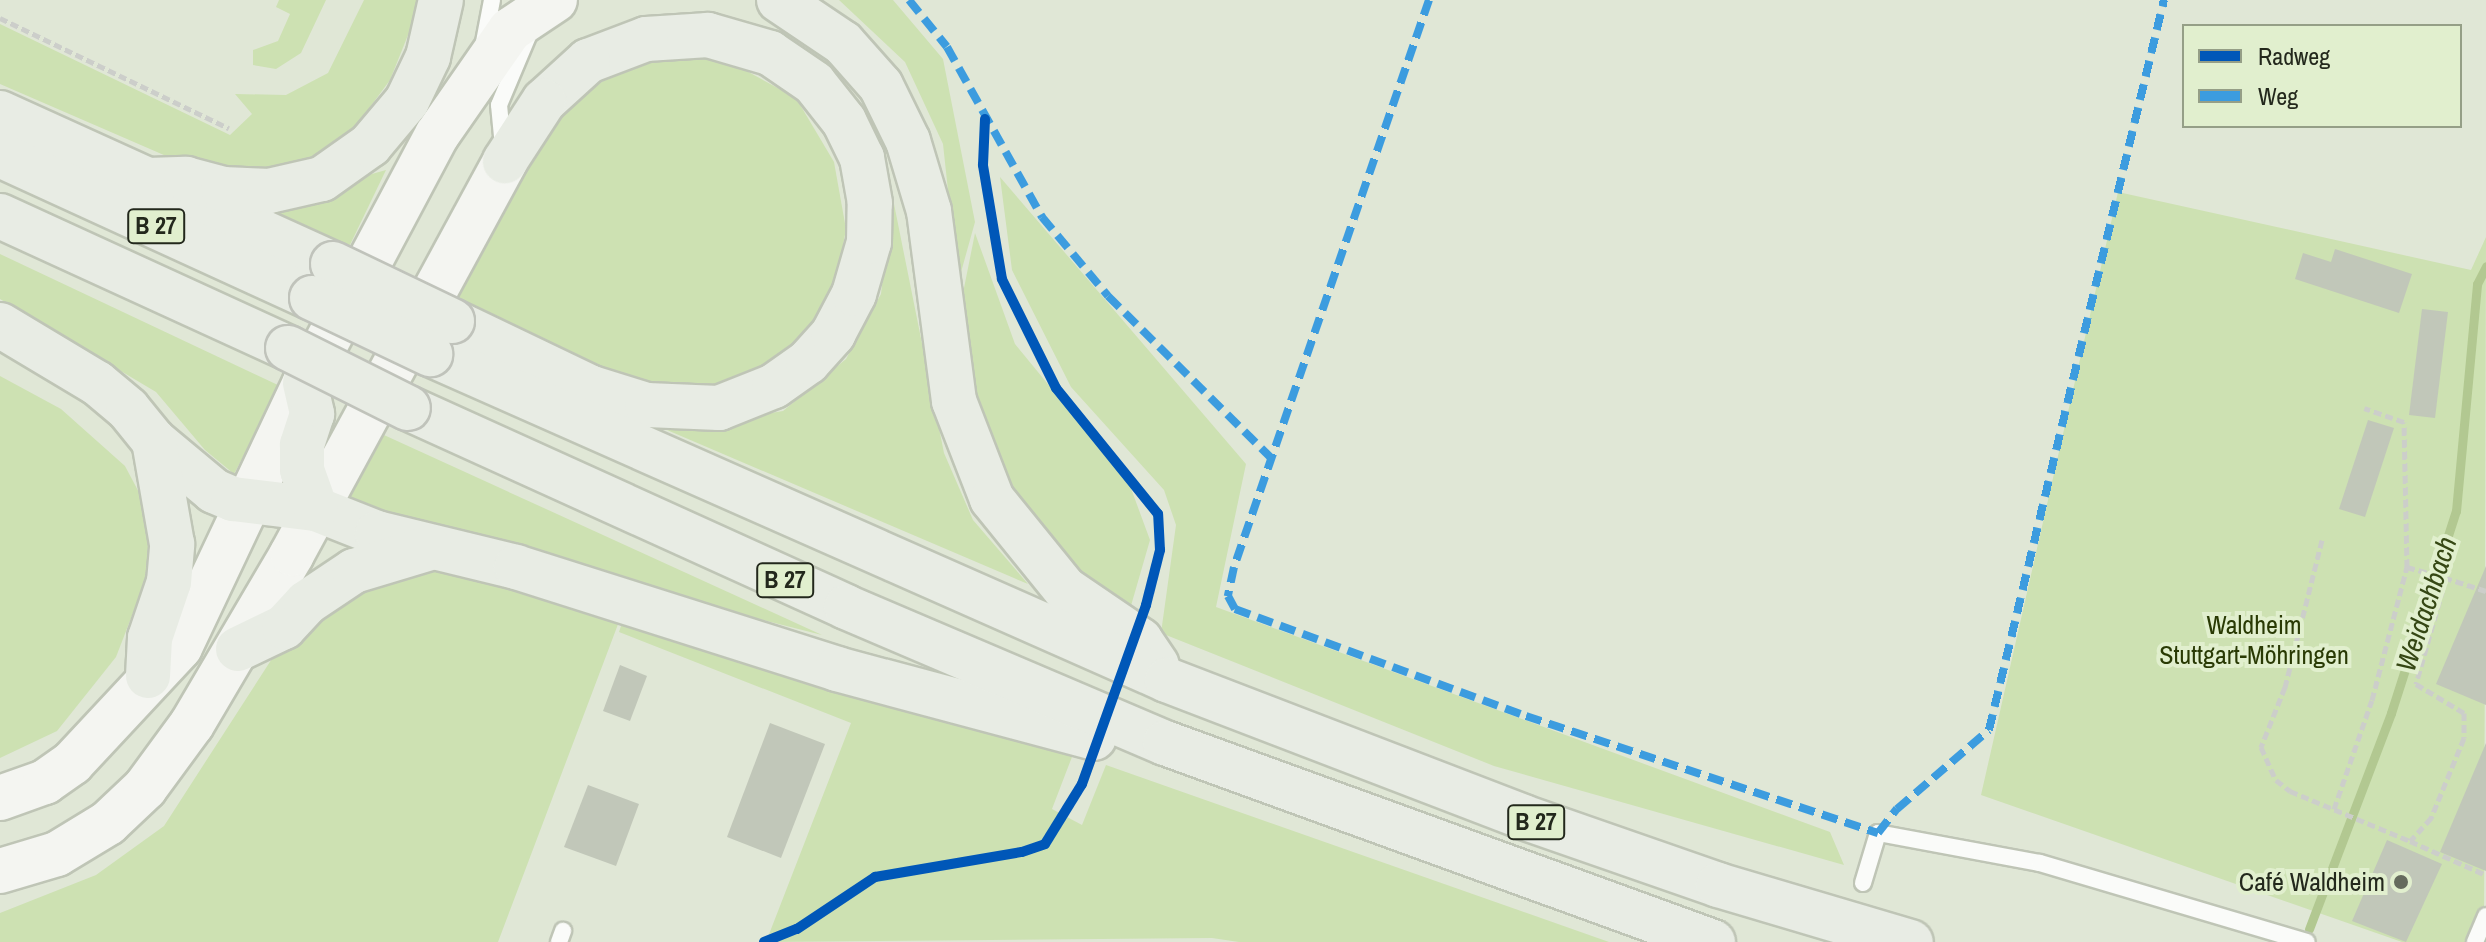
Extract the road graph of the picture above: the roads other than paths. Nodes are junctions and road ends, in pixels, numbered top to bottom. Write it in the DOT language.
graph roads {
  1 [pos="441,0"];
  2 [pos="492,0"];
  3 [pos="779,0"];
  4 [pos="543,3"];
  5 [pos="473,79"];
  6 [pos="0,113"];
  7 [pos="0,155"];
  8 [pos="505,161"];
  9 [pos="148,180"];
  10 [pos="0,216"];
  11 [pos="322,281"];
  12 [pos="0,325"];
  13 [pos="441,337"];
  14 [pos="296,365"];
  15 [pos="154,441"];
  16 [pos="248,503"];
  17 [pos="316,509"];
  18 [pos="430,548"];
  19 [pos="238,649"];
  20 [pos="148,676"];
  21 [pos="1167,680"];
  22 [pos="1165,743"];
  23 [pos="0,798"];
  24 [pos="0,871"];
  25 [pos="1863,883"];
  26 [pos="2486,916"];
  27 [pos="1713,942"];
  28 [pos="1911,942"];
  29 [pos="2307,942"];
  30 [pos="2475,942"];
  1 -- 9 [label="highway, B 27"];
  2 -- 5 [label="lane"];
  3 -- 21 [label="highway"];
  4 -- 5 [label="main road"];
  4 -- 8 [label="lane"];
  5 -- 14 [label="main road"];
  6 -- 9 [label="highway, B 27"];
  7 -- 11 [label="highway, B 27"];
  8 -- 13 [label="highway, B 27"];
  8 -- 17 [label="main road"];
  9 -- 11 [label="highway, B 27"];
  10 -- 14 [label="highway, B 27"];
  11 -- 13 [label="highway, B 27, bridge"];
  12 -- 15 [label="highway"];
  13 -- 21 [label="highway, B 27"];
  14 -- 16 [label="main road"];
  14 -- 17 [label="highway"];
  14 -- 22 [label="highway, B 27, bridge"];
  15 -- 16 [label="highway"];
  15 -- 20 [label="highway"];
  16 -- 17 [label="highway"];
  16 -- 20 [label="main road"];
  17 -- 18 [label="highway, B 27"];
  17 -- 19 [label="main road"];
  18 -- 19 [label="highway, B 27"];
  18 -- 22 [label="highway, B 27"];
  19 -- 24 [label="main road"];
  20 -- 23 [label="main road"];
  21 -- 28 [label="highway, B 27"];
  22 -- 27 [label="highway, B 27"];
  25 -- 29 [label="lane"];
  26 -- 30 [label="lane"];
}
